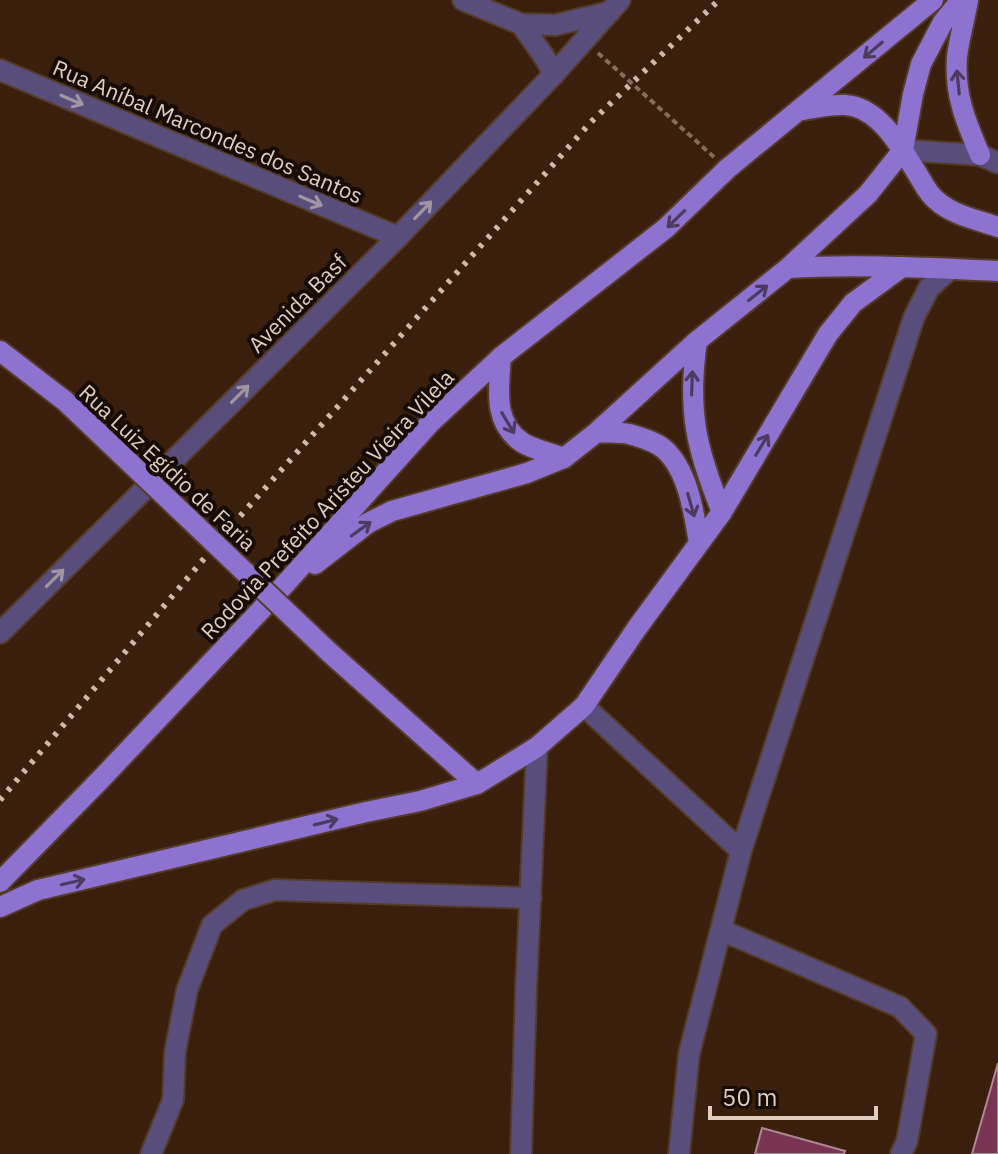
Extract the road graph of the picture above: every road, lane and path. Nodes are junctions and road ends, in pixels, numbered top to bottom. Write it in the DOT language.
graph roads {
  1 [pos="463,0"];
  2 [pos="933,0"];
  3 [pos="961,0"];
  4 [pos="968,0"];
  5 [pos="615,6"];
  6 [pos="521,24"];
  7 [pos="585,41"];
  8 [pos="0,70"];
  9 [pos="554,74"];
  10 [pos="800,110"];
  11 [pos="903,150"];
  12 [pos="989,159"];
  13 [pos="727,169"];
  14 [pos="998,227"];
  15 [pos="398,237"];
  16 [pos="902,267"];
  17 [pos="788,268"];
  18 [pos="950,269"];
  19 [pos="998,271"];
  20 [pos="697,341"];
  21 [pos="0,351"];
  22 [pos="501,357"];
  23 [pos="597,432"];
  24 [pos="564,458"];
  25 [pos="722,512"];
  26 [pos="699,543"];
  27 [pos="277,593"];
  28 [pos="0,633"];
  29 [pos="584,706"];
  30 [pos="537,747"];
  31 [pos="477,784"];
  32 [pos="741,851"];
  33 [pos="0,882"];
  34 [pos="531,898"];
  35 [pos="0,907"];
  36 [pos="721,930"];
  37 [pos="151,1154"];
  38 [pos="521,1154"];
  39 [pos="679,1154"];
  40 [pos="901,1154"];
  1 -- 6 [label="street"];
  2 -- 10 [label="main road, Rodovia Prefeito Aristeu Vieira Vilela, one-way"];
  3 -- 11 [label="main road"];
  12 -- 4 [label="main road, one-way"];
  5 -- 6 [label="street"];
  5 -- 7 [label="street, Avenida Basf"];
  6 -- 9 [label="street"];
  7 -- 9 [label="street, Avenida Basf"];
  7 -- 13 [label="path"];
  8 -- 15 [label="street, Rua Aníbal Marcondes dos Santos, one-way"];
  15 -- 9 [label="street, Avenida Basf, one-way"];
  10 -- 11 [label="main road"];
  10 -- 13 [label="main road, Rodovia Prefeito Aristeu Vieira Vilela"];
  11 -- 12 [label="street"];
  11 -- 14 [label="main road"];
  11 -- 17 [label="main road"];
  13 -- 22 [label="main road, Rodovia Prefeito Aristeu Vieira Vilela, one-way"];
  28 -- 15 [label="street, Avenida Basf, one-way"];
  16 -- 17 [label="main road"];
  16 -- 18 [label="main road"];
  25 -- 16 [label="main road, one-way"];
  20 -- 17 [label="main road, one-way"];
  18 -- 19 [label="main road"];
  18 -- 32 [label="street"];
  20 -- 23 [label="main road"];
  25 -- 20 [label="main road, one-way"];
  21 -- 31 [label="main road, Rua Luiz Egídio de Faria, bridge"];
  22 -- 24 [label="main road, one-way"];
  22 -- 27 [label="main road, Rodovia Prefeito Aristeu Vieira Vilela"];
  23 -- 24 [label="main road"];
  23 -- 26 [label="main road, one-way"];
  27 -- 24 [label="main road, one-way"];
  25 -- 26 [label="main road"];
  26 -- 29 [label="main road"];
  27 -- 33 [label="main road, Rodovia Prefeito Aristeu Vieira Vilela"];
  29 -- 30 [label="main road"];
  29 -- 32 [label="street"];
  30 -- 31 [label="main road"];
  30 -- 34 [label="street"];
  35 -- 31 [label="main road, one-way"];
  32 -- 36 [label="street"];
  34 -- 37 [label="street"];
  34 -- 38 [label="street"];
  36 -- 39 [label="street"];
  36 -- 40 [label="street"];
}
